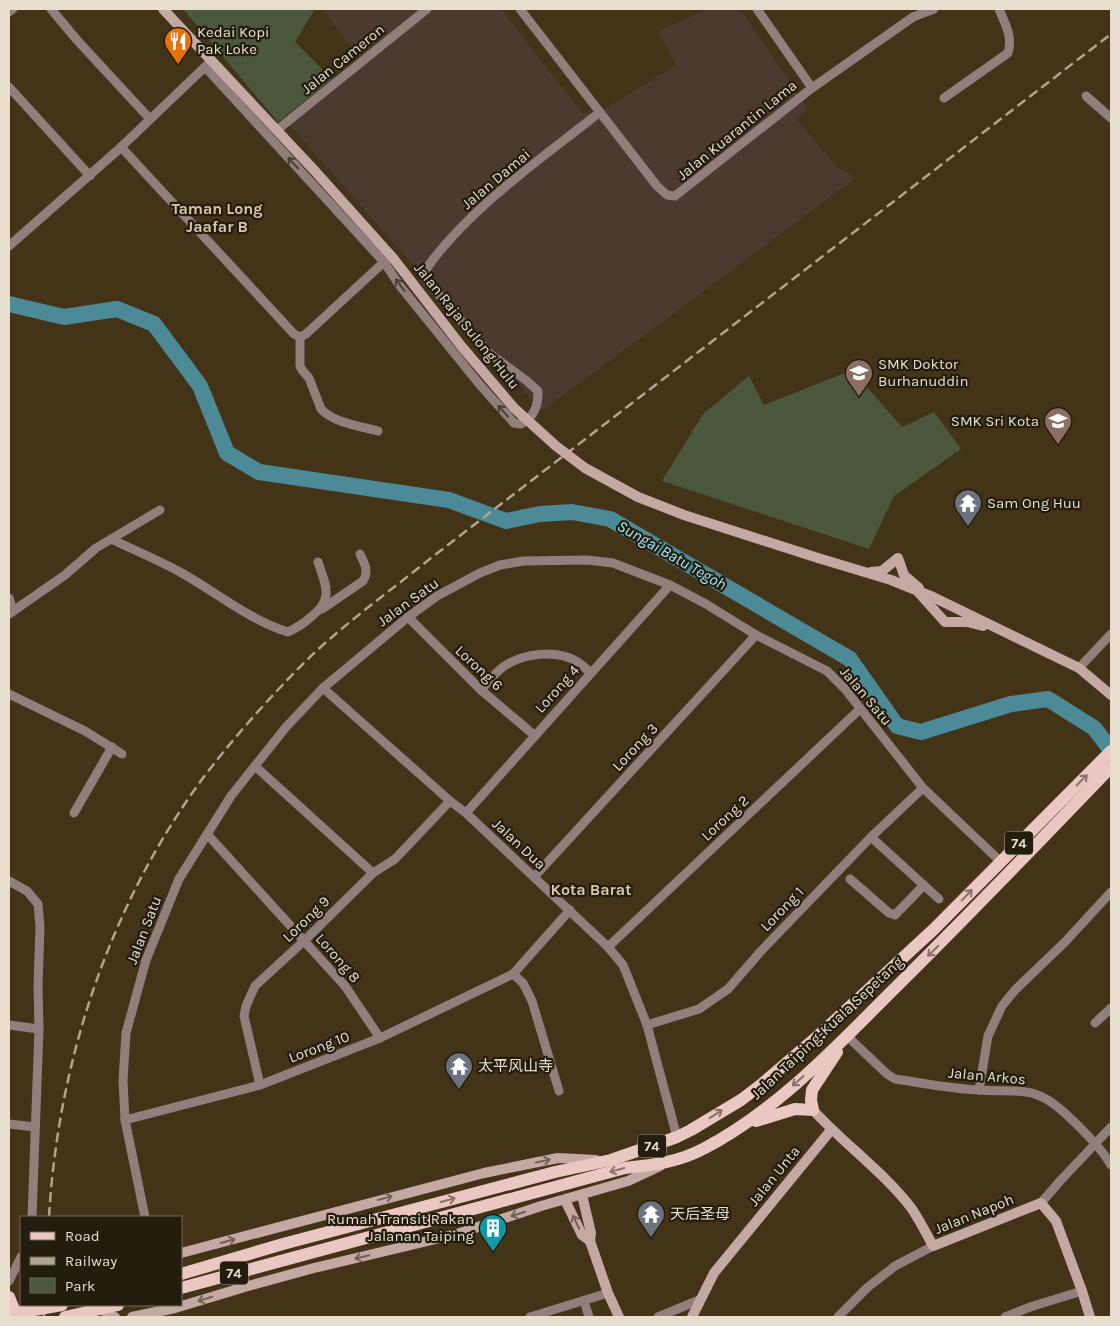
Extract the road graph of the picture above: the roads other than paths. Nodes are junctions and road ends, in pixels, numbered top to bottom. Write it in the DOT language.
graph roads {
  1 [pos="12,9"];
  2 [pos="51,9"];
  3 [pos="163,9"];
  4 [pos="427,9"];
  5 [pos="520,9"];
  6 [pos="757,9"];
  7 [pos="934,9"];
  8 [pos="999,9"];
  9 [pos="9,12"];
  10 [pos="911,13"];
  11 [pos="208,63"];
  12 [pos="9,87"];
  13 [pos="812,88"];
  14 [pos="1086,96"];
  15 [pos="944,98"];
  16 [pos="600,112"];
  17 [pos="1111,118"];
  18 [pos="150,119"];
  19 [pos="277,130"];
  20 [pos="121,147"];
  21 [pos="90,176"];
  22 [pos="9,246"];
  23 [pos="389,260"];
  24 [pos="300,337"];
  25 [pos="378,431"];
  26 [pos="160,510"];
  27 [pos="111,539"];
  28 [pos="360,554"];
  29 [pos="318,562"];
  30 [pos="864,572"];
  31 [pos="670,585"];
  32 [pos="918,592"];
  33 [pos="933,597"];
  34 [pos="9,598"];
  35 [pos="322,609"];
  36 [pos="11,612"];
  37 [pos="408,617"];
  38 [pos="996,629"];
  39 [pos="1111,634"];
  40 [pos="756,635"];
  41 [pos="1079,668"];
  42 [pos="590,672"];
  43 [pos="323,688"];
  44 [pos="481,690"];
  45 [pos="9,694"];
  46 [pos="1111,695"];
  47 [pos="860,709"];
  48 [pos="534,735"];
  49 [pos="112,747"];
  50 [pos="122,754"];
  51 [pos="1109,758"];
  52 [pos="255,766"];
  53 [pos="923,788"];
  54 [pos="450,801"];
  55 [pos="74,813"];
  56 [pos="466,813"];
  57 [pos="207,834"];
  58 [pos="871,837"];
  59 [pos="1000,861"];
  60 [pos="373,873"];
  61 [pos="534,877"];
  62 [pos="850,879"];
  63 [pos="9,881"];
  64 [pos="924,885"];
  65 [pos="1111,892"];
  66 [pos="939,899"];
  67 [pos="570,910"];
  68 [pos="305,940"];
  69 [pos="608,947"];
  70 [pos="514,974"];
  71 [pos="1111,1008"];
  72 [pos="1095,1023"];
  73 [pos="9,1025"];
  74 [pos="647,1025"];
  75 [pos="39,1029"];
  76 [pos="847,1036"];
  77 [pos="380,1038"];
  78 [pos="260,1085"];
  79 [pos="978,1090"];
  80 [pos="559,1091"];
  81 [pos="740,1100"];
  82 [pos="813,1110"];
  83 [pos="761,1112"];
  84 [pos="125,1120"];
  85 [pos="9,1124"];
  86 [pos="745,1125"];
  87 [pos="35,1127"];
  88 [pos="1111,1127"];
  89 [pos="831,1130"];
  90 [pos="677,1137"];
  91 [pos="1095,1144"];
  92 [pos="611,1160"];
  93 [pos="665,1164"];
  94 [pos="1111,1165"];
  95 [pos="582,1195"];
  96 [pos="565,1200"];
  97 [pos="1041,1203"];
  98 [pos="32,1216"];
  99 [pos="145,1216"];
  100 [pos="590,1241"];
  101 [pos="933,1246"];
  102 [pos="182,1253"];
  103 [pos="20,1259"];
  104 [pos="182,1274"];
  105 [pos="9,1281"];
  106 [pos="182,1288"];
  107 [pos="1082,1291"];
  108 [pos="608,1293"];
  109 [pos="9,1297"];
  110 [pos="699,1300"];
  111 [pos="584,1301"];
  112 [pos="182,1304"];
  113 [pos="56,1306"];
  114 [pos="98,1306"];
  115 [pos="114,1306"];
  116 [pos="176,1306"];
  117 [pos="9,1313"];
  118 [pos="17,1317"];
  119 [pos="65,1317"];
  120 [pos="115,1317"];
  121 [pos="132,1317"];
  122 [pos="530,1317"];
  123 [pos="589,1317"];
  124 [pos="619,1317"];
  125 [pos="658,1317"];
  126 [pos="692,1317"];
  127 [pos="838,1317"];
  128 [pos="1005,1317"];
  129 [pos="1090,1317"];
  1 -- 9 [label="street"];
  2 -- 18 [label="street"];
  3 -- 11 [label="street, Jalan Raja Sulong Hulu"];
  4 -- 19 [label="street, Jalan Cameron"];
  5 -- 16 [label="street"];
  6 -- 13 [label="street"];
  7 -- 10 [label="street"];
  8 -- 15 [label="street"];
  10 -- 13 [label="street"];
  11 -- 18 [label="street"];
  11 -- 19 [label="street, Jalan Raja Sulong Hulu"];
  23 -- 11 [label="street, one-way"];
  12 -- 21 [label="street"];
  13 -- 16 [label="street, Jalan Kuarantin Lama"];
  14 -- 17 [label="street"];
  16 -- 23 [label="street, Jalan Damai, one-way"];
  18 -- 20 [label="street"];
  19 -- 23 [label="street, Jalan Raja Sulong Hulu"];
  20 -- 21 [label="street"];
  20 -- 24 [label="street"];
  21 -- 22 [label="street"];
  23 -- 24 [label="street"];
  23 -- 30 [label="street, Jalan Raja Sulong Hulu, bridge"];
  24 -- 25 [label="street"];
  26 -- 27 [label="street"];
  27 -- 35 [label="street"];
  27 -- 36 [label="street"];
  28 -- 35 [label="street"];
  29 -- 35 [label="street"];
  30 -- 32 [label="street, Jalan Raja Sulong Hulu"];
  30 -- 33 [label="street"];
  31 -- 37 [label="street, Jalan Satu"];
  31 -- 40 [label="street, Jalan Satu"];
  31 -- 42 [label="street, Lorong 4"];
  32 -- 33 [label="street, Jalan Raja Sulong Hulu"];
  32 -- 38 [label="street"];
  33 -- 38 [label="street"];
  34 -- 36 [label="street"];
  37 -- 43 [label="street, Jalan Satu"];
  37 -- 44 [label="street, Lorong 6"];
  38 -- 41 [label="street"];
  39 -- 41 [label="street"];
  40 -- 47 [label="street, Jalan Satu"];
  40 -- 61 [label="street, Lorong 3"];
  41 -- 46 [label="street"];
  42 -- 44 [label="street"];
  42 -- 48 [label="street, Lorong 4"];
  43 -- 52 [label="street, Jalan Satu"];
  43 -- 54 [label="street, Jalan Dua"];
  44 -- 48 [label="street, Lorong 6"];
  45 -- 49 [label="street"];
  47 -- 53 [label="street, Jalan Satu"];
  47 -- 69 [label="street, Lorong 2"];
  48 -- 56 [label="street, Lorong 4"];
  49 -- 50 [label="street"];
  49 -- 55 [label="street"];
  59 -- 51 [label="main road, Jalan Taiping-Kuala Sepetang / 74, one-way"];
  51 -- 76 [label="main road, Jalan Taiping-Kuala Sepetang / 74, one-way"];
  52 -- 57 [label="street, Jalan Satu"];
  52 -- 60 [label="street"];
  53 -- 58 [label="street, Lorong 1"];
  53 -- 59 [label="street, Jalan Satu"];
  54 -- 56 [label="street, Jalan Dua"];
  54 -- 60 [label="street, Lorong 9"];
  56 -- 61 [label="street, Jalan Dua"];
  57 -- 68 [label="street, Lorong 8"];
  57 -- 84 [label="street, Jalan Satu"];
  58 -- 64 [label="street"];
  58 -- 74 [label="street, Lorong 1"];
  81 -- 59 [label="main road, Jalan Taiping-Kuala Sepetang / 74, one-way"];
  60 -- 68 [label="street, Lorong 9"];
  61 -- 67 [label="street, Jalan Dua"];
  62 -- 64 [label="street"];
  63 -- 75 [label="street"];
  64 -- 66 [label="street"];
  65 -- 79 [label="street"];
  67 -- 69 [label="street, Jalan Dua"];
  67 -- 70 [label="street, Lorong 10"];
  68 -- 77 [label="street, Lorong 8"];
  68 -- 78 [label="street, Lorong 9"];
  69 -- 74 [label="street, Jalan Dua"];
  70 -- 77 [label="street, Lorong 10"];
  70 -- 80 [label="street"];
  71 -- 72 [label="street"];
  73 -- 75 [label="street"];
  74 -- 90 [label="street, Jalan Dua"];
  75 -- 87 [label="street"];
  76 -- 79 [label="street, Jalan Arkos"];
  76 -- 82 [label="main road"];
  76 -- 83 [label="main road, Jalan Taiping-Kuala Sepetang / 74, one-way"];
  77 -- 78 [label="street, Lorong 10"];
  78 -- 84 [label="street, Lorong 10"];
  79 -- 91 [label="street, Jalan Arkos"];
  81 -- 83 [label="main road"];
  90 -- 81 [label="main road, Jalan Taiping-Kuala Sepetang / 74, one-way"];
  82 -- 86 [label="main road"];
  82 -- 89 [label="street"];
  83 -- 86 [label="main road, Jalan Taiping-Kuala Sepetang / 74"];
  84 -- 99 [label="street, Jalan Satu"];
  85 -- 87 [label="street"];
  86 -- 93 [label="main road, Jalan Taiping-Kuala Sepetang / 74"];
  87 -- 98 [label="street"];
  88 -- 91 [label="street, Jalan Napoh"];
  89 -- 101 [label="street"];
  89 -- 110 [label="street, Jalan Unta"];
  90 -- 92 [label="main road, Jalan Taiping-Kuala Sepetang / 74"];
  91 -- 94 [label="street, Jalan Arkos"];
  91 -- 97 [label="street, Jalan Napoh"];
  102 -- 92 [label="street, one-way"];
  104 -- 92 [label="main road, Jalan Taiping-Kuala Sepetang / 74, one-way"];
  93 -- 95 [label="street"];
  93 -- 106 [label="main road, Jalan Taiping-Kuala Sepetang / 74, one-way"];
  95 -- 96 [label="street"];
  95 -- 100 [label="street"];
  100 -- 96 [label="street, one-way"];
  96 -- 112 [label="street, one-way"];
  97 -- 101 [label="street, Jalan Napoh"];
  97 -- 107 [label="street"];
  100 -- 108 [label="street"];
  101 -- 127 [label="street, Jalan Napoh"];
  103 -- 105 [label="street"];
  107 -- 128 [label="street"];
  107 -- 129 [label="street"];
  108 -- 111 [label="street"];
  108 -- 124 [label="street"];
  109 -- 118 [label="main road"];
  110 -- 125 [label="street"];
  110 -- 126 [label="street, Jalan Unta"];
  111 -- 122 [label="street"];
  111 -- 123 [label="street"];
  113 -- 117 [label="main road, bridge"];
  114 -- 120 [label="street"];
  115 -- 119 [label="main road, bridge"];
  116 -- 121 [label="street"];
}
